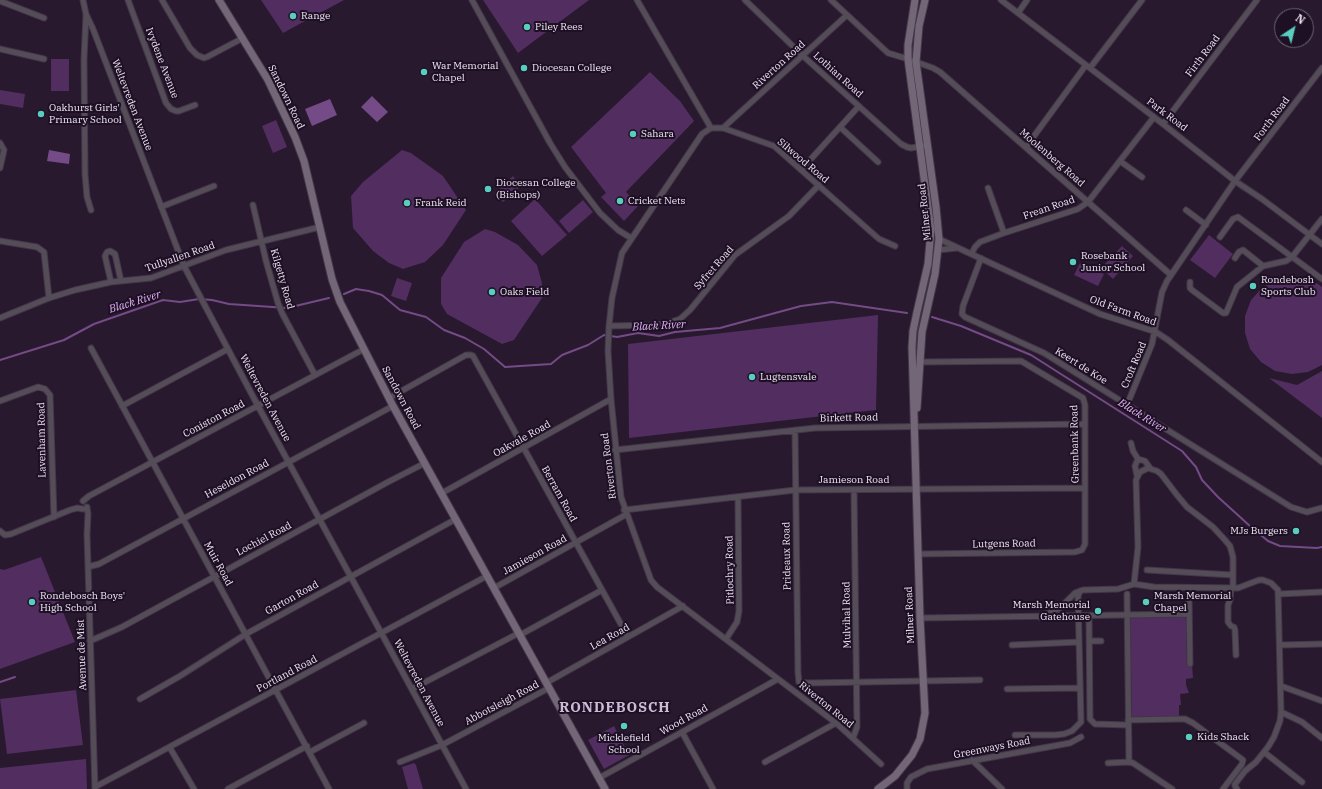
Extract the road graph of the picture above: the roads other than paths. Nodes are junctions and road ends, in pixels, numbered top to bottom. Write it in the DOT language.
graph roads {
  1 [pos="83,0"];
  2 [pos="128,0"];
  3 [pos="162,0"];
  4 [pos="219,0"];
  5 [pos="472,0"];
  6 [pos="637,0"];
  7 [pos="745,0"];
  8 [pos="831,0"];
  9 [pos="915,0"];
  10 [pos="925,0"];
  11 [pos="1001,0"];
  12 [pos="1027,0"];
  13 [pos="1142,0"];
  14 [pos="1258,0"];
  15 [pos="0,1"];
  16 [pos="1018,13"];
  17 [pos="86,14"];
  18 [pos="847,15"];
  19 [pos="44,18"];
  20 [pos="243,38"];
  21 [pos="0,49"];
  22 [pos="803,56"];
  23 [pos="44,59"];
  24 [pos="908,59"];
  25 [pos="916,62"];
  26 [pos="1088,67"];
  27 [pos="1322,68"];
  28 [pos="195,105"];
  29 [pos="859,106"];
  30 [pos="1154,117"];
  31 [pos="1164,124"];
  32 [pos="840,127"];
  33 [pos="711,128"];
  34 [pos="723,128"];
  35 [pos="0,143"];
  36 [pos="927,145"];
  37 [pos="919,146"];
  38 [pos="1026,147"];
  39 [pos="1120,161"];
  40 [pos="878,162"];
  41 [pos="0,168"];
  42 [pos="801,170"];
  43 [pos="1142,177"];
  44 [pos="1235,181"];
  45 [pos="819,185"];
  46 [pos="214,186"];
  47 [pos="988,188"];
  48 [pos="1088,202"];
  49 [pos="253,205"];
  50 [pos="161,207"];
  51 [pos="91,210"];
  52 [pos="1186,210"];
  53 [pos="1322,219"];
  54 [pos="1206,225"];
  55 [pos="320,227"];
  56 [pos="1004,233"];
  57 [pos="1310,235"];
  58 [pos="1220,237"];
  59 [pos="630,238"];
  60 [pos="939,238"];
  61 [pos="262,240"];
  62 [pos="0,241"];
  63 [pos="1322,244"];
  64 [pos="895,246"];
  65 [pos="958,248"];
  66 [pos="938,250"];
  67 [pos="972,253"];
  68 [pos="1292,257"];
  69 [pos="981,258"];
  70 [pos="1235,258"];
  71 [pos="184,266"];
  72 [pos="1263,266"];
  73 [pos="1171,275"];
  74 [pos="1322,279"];
  75 [pos="121,281"];
  76 [pos="111,282"];
  77 [pos="1190,282"];
  78 [pos="49,298"];
  79 [pos="0,318"];
  80 [pos="609,327"];
  81 [pos="1156,332"];
  82 [pos="91,348"];
  83 [pos="364,348"];
  84 [pos="228,349"];
  85 [pos="920,362"];
  86 [pos="315,375"];
  87 [pos="390,398"];
  88 [pos="611,399"];
  89 [pos="0,401"];
  90 [pos="1127,405"];
  91 [pos="122,406"];
  92 [pos="258,406"];
  93 [pos="393,406"];
  94 [pos="915,424"];
  95 [pos="1084,424"];
  96 [pos="795,430"];
  97 [pos="1131,443"];
  98 [pos="524,448"];
  99 [pos="615,450"];
  100 [pos="1138,459"];
  101 [pos="153,462"];
  102 [pos="288,462"];
  103 [pos="1322,462"];
  104 [pos="425,463"];
  105 [pos="1150,468"];
  106 [pos="1137,476"];
  107 [pos="1085,488"];
  108 [pos="916,489"];
  109 [pos="795,490"];
  110 [pos="854,490"];
  111 [pos="442,493"];
  112 [pos="738,497"];
  113 [pos="83,505"];
  114 [pos="1322,508"];
  115 [pos="625,512"];
  116 [pos="54,517"];
  117 [pos="183,519"];
  118 [pos="456,519"];
  119 [pos="320,520"];
  120 [pos="2,533"];
  121 [pos="576,543"];
  122 [pos="1086,544"];
  123 [pos="918,554"];
  124 [pos="88,567"];
  125 [pos="1147,570"];
  126 [pos="1233,575"];
  127 [pos="214,576"];
  128 [pos="351,576"];
  129 [pos="487,576"];
  130 [pos="1134,584"];
  131 [pos="494,588"];
  132 [pos="1232,588"];
  133 [pos="602,590"];
  134 [pos="1080,591"];
  135 [pos="1322,592"];
  136 [pos="1127,594"];
  137 [pos="1279,594"];
  138 [pos="1189,596"];
  139 [pos="1071,597"];
  140 [pos="1078,600"];
  141 [pos="683,606"];
  142 [pos="1189,614"];
  143 [pos="1127,615"];
  144 [pos="1078,616"];
  145 [pos="1089,616"];
  146 [pos="1040,617"];
  147 [pos="920,618"];
  148 [pos="382,633"];
  149 [pos="246,634"];
  150 [pos="520,634"];
  151 [pos="628,637"];
  152 [pos="726,639"];
  153 [pos="1089,641"];
  154 [pos="1101,641"];
  155 [pos="90,642"];
  156 [pos="1079,642"];
  157 [pos="1322,644"];
  158 [pos="1012,645"];
  159 [pos="1280,645"];
  160 [pos="1236,655"];
  161 [pos="1190,664"];
  162 [pos="778,679"];
  163 [pos="980,680"];
  164 [pos="799,682"];
  165 [pos="857,682"];
  166 [pos="923,682"];
  167 [pos="548,686"];
  168 [pos="1281,686"];
  169 [pos="1080,688"];
  170 [pos="412,689"];
  171 [pos="793,689"];
  172 [pos="1007,689"];
  173 [pos="276,690"];
  174 [pos="140,699"];
  175 [pos="1322,701"];
  176 [pos="1281,712"];
  177 [pos="1128,722"];
  178 [pos="364,723"];
  179 [pos="836,723"];
  180 [pos="682,732"];
  181 [pos="1015,735"];
  182 [pos="1081,737"];
  183 [pos="853,738"];
  184 [pos="1322,738"];
  185 [pos="442,745"];
  186 [pos="307,746"];
  187 [pos="170,748"];
  188 [pos="310,752"];
  189 [pos="1264,752"];
  190 [pos="972,760"];
  191 [pos="400,762"];
  192 [pos="765,762"];
  193 [pos="1108,762"];
  194 [pos="1128,762"];
  195 [pos="881,764"];
  196 [pos="599,778"];
  197 [pos="1302,782"];
  198 [pos="95,788"];
  199 [pos="194,789"];
  200 [pos="228,789"];
  201 [pos="329,789"];
  202 [pos="466,789"];
  203 [pos="605,789"];
  204 [pos="713,789"];
  205 [pos="878,789"];
  206 [pos="907,789"];
  207 [pos="1002,789"];
  208 [pos="1172,789"];
  209 [pos="1223,789"];
  210 [pos="1237,789"];
  1 -- 17 [label="street, Weltevreden Avenue"];
  2 -- 28 [label="street, Ivydene Avenue"];
  3 -- 20 [label="street"];
  4 -- 20 [label="main road, Sandown Road"];
  5 -- 59 [label="street"];
  6 -- 33 [label="street"];
  7 -- 22 [label="street, Lothian Road"];
  8 -- 18 [label="street, Moolenberg Road"];
  9 -- 24 [label="main road, Milner Road"];
  10 -- 25 [label="main road, Milner Road"];
  11 -- 16 [label="street, Park Road"];
  12 -- 16 [label="street"];
  13 -- 26 [label="street"];
  14 -- 31 [label="street, Firth Road"];
  15 -- 19 [label="street"];
  16 -- 26 [label="street, Park Road"];
  17 -- 50 [label="street, Weltevreden Avenue"];
  17 -- 51 [label="street"];
  18 -- 22 [label="street, Riverton Road"];
  18 -- 24 [label="street, Moolenberg Road"];
  20 -- 55 [label="main road, Sandown Road"];
  21 -- 23 [label="street"];
  22 -- 29 [label="street, Lothian Road"];
  22 -- 34 [label="street, Riverton Road"];
  24 -- 25 [label="street, Moolenberg Road"];
  24 -- 37 [label="main road, Milner Road"];
  25 -- 36 [label="main road, Milner Road"];
  25 -- 38 [label="street, Moolenberg Road"];
  26 -- 30 [label="street, Park Road"];
  26 -- 38 [label="street"];
  27 -- 44 [label="street, Forth Road"];
  29 -- 32 [label="street"];
  29 -- 37 [label="street, Lothian Road"];
  30 -- 31 [label="street, Park Road"];
  30 -- 39 [label="street, Frean Road"];
  31 -- 44 [label="street, Park Road"];
  32 -- 40 [label="street"];
  32 -- 42 [label="street"];
  33 -- 34 [label="street, Silwood Road"];
  33 -- 59 [label="street, Riverton Road"];
  34 -- 42 [label="street, Silwood Road"];
  35 -- 41 [label="street"];
  36 -- 37 [label="street, Lothian Road"];
  36 -- 60 [label="main road, Milner Road"];
  37 -- 94 [label="main road, Milner Road"];
  38 -- 48 [label="street, Moolenberg Road"];
  39 -- 43 [label="street"];
  39 -- 48 [label="street, Frean Road"];
  42 -- 45 [label="street, Silwood Road"];
  44 -- 54 [label="street, Croft Road"];
  44 -- 57 [label="street, Park Road"];
  45 -- 64 [label="street, Silwood Road"];
  45 -- 80 [label="street, Syfret Road"];
  46 -- 50 [label="street"];
  47 -- 56 [label="street"];
  48 -- 56 [label="street, Frean Road"];
  48 -- 73 [label="street, Moolenberg Road"];
  49 -- 61 [label="street, Kilgetty Road"];
  50 -- 71 [label="street, Weltevreden Avenue"];
  52 -- 54 [label="street"];
  53 -- 57 [label="street"];
  54 -- 73 [label="street, Croft Road"];
  55 -- 61 [label="street, Tullyallen Road"];
  55 -- 83 [label="main road, Sandown Road"];
  56 -- 67 [label="street, Frean Road"];
  57 -- 63 [label="street, Park Road"];
  57 -- 68 [label="street"];
  58 -- 68 [label="street"];
  59 -- 80 [label="street, Riverton Road"];
  60 -- 65 [label="street, Old Farm Road"];
  60 -- 66 [label="main road, Milner Road"];
  61 -- 71 [label="street, Tullyallen Road"];
  61 -- 86 [label="street, Kilgetty Road"];
  62 -- 78 [label="street"];
  65 -- 66 [label="street, Old Farm Road"];
  65 -- 67 [label="street, Old Farm Road"];
  66 -- 85 [label="main road, Milner Road"];
  67 -- 69 [label="street, Old Farm Road"];
  68 -- 72 [label="street"];
  68 -- 74 [label="street"];
  69 -- 81 [label="street, Old Farm Road"];
  69 -- 90 [label="street, Keert de Koe"];
  70 -- 72 [label="street"];
  71 -- 75 [label="street, Tullyallen Road"];
  71 -- 84 [label="street, Weltevreden Avenue"];
  72 -- 77 [label="street"];
  73 -- 81 [label="street, Croft Road"];
  75 -- 76 [label="street, Tullyallen Road"];
  75 -- 76 [label="street"];
  76 -- 78 [label="street, Tullyallen Road"];
  78 -- 79 [label="street, Tullyallen Road"];
  80 -- 88 [label="street, Riverton Road"];
  81 -- 90 [label="street, Croft Road"];
  81 -- 103 [label="street, Old Farm Road"];
  82 -- 91 [label="street, Muir Road"];
  83 -- 86 [label="street, Coniston Road"];
  83 -- 87 [label="main road, Sandown Road"];
  84 -- 91 [label="street"];
  84 -- 92 [label="street, Weltevreden Avenue"];
  85 -- 94 [label="main road, Milner Road"];
  85 -- 95 [label="street, Greenbank Road"];
  86 -- 92 [label="street, Coniston Road"];
  87 -- 93 [label="main road, Sandown Road"];
  87 -- 98 [label="street, Berram Road"];
  88 -- 98 [label="street, Oakvale Road"];
  88 -- 99 [label="street, Riverton Road"];
  89 -- 116 [label="street, Lavenham Road"];
  90 -- 114 [label="street, Keert de Koe"];
  91 -- 101 [label="street, Muir Road"];
  92 -- 101 [label="street, Coniston Road"];
  92 -- 102 [label="street, Weltevreden Avenue"];
  93 -- 102 [label="street, Heseldon Road"];
  93 -- 104 [label="main road, Sandown Road"];
  94 -- 95 [label="street, Birkett Road"];
  94 -- 96 [label="street, Birkett Road"];
  94 -- 108 [label="main road, Milner Road"];
  95 -- 107 [label="street, Greenbank Road"];
  96 -- 99 [label="street, Birkett Road"];
  96 -- 109 [label="street, Prideaux Road"];
  97 -- 100 [label="street"];
  98 -- 111 [label="street, Oakvale Road"];
  98 -- 121 [label="street, Berram Road"];
  99 -- 115 [label="street, Riverton Road"];
  100 -- 105 [label="street"];
  100 -- 106 [label="street"];
  101 -- 113 [label="street, Coniston Road"];
  101 -- 117 [label="street, Muir Road"];
  102 -- 117 [label="street, Heseldon Road"];
  102 -- 119 [label="street, Weltevreden Avenue"];
  104 -- 111 [label="main road, Sandown Road"];
  104 -- 119 [label="street, Lochiel Road"];
  105 -- 106 [label="street"];
  105 -- 126 [label="street"];
  106 -- 130 [label="street"];
  107 -- 108 [label="street, Jamieson Road"];
  107 -- 122 [label="street, Greenbank Road"];
  108 -- 110 [label="street, Jamieson Road"];
  108 -- 123 [label="main road, Milner Road"];
  109 -- 110 [label="street, Jamieson Road"];
  109 -- 112 [label="street, Jamieson Road"];
  109 -- 164 [label="street, Prideaux Road"];
  110 -- 165 [label="street, Mulvihal Road"];
  111 -- 118 [label="main road, Sandown Road"];
  112 -- 115 [label="street, Jamieson Road"];
  112 -- 152 [label="street, Pitlochry Road"];
  113 -- 116 [label="street, Coniston Road"];
  113 -- 124 [label="street, Avenue de Mist"];
  115 -- 121 [label="street, Jamieson Road"];
  115 -- 141 [label="street, Riverton Road"];
  116 -- 120 [label="street, Coniston Road"];
  117 -- 124 [label="street, Heseldon Road"];
  117 -- 127 [label="street, Muir Road"];
  118 -- 128 [label="street, Garton Road"];
  118 -- 129 [label="main road, Sandown Road"];
  119 -- 127 [label="street, Lochiel Road"];
  119 -- 128 [label="street, Weltevreden Avenue"];
  121 -- 131 [label="street, Jamieson Road"];
  121 -- 133 [label="street, Berram Road"];
  122 -- 123 [label="street, Lutgens Road"];
  123 -- 147 [label="main road, Milner Road"];
  124 -- 155 [label="street, Avenue de Mist"];
  125 -- 126 [label="street"];
  126 -- 132 [label="street"];
  127 -- 149 [label="street, Muir Road"];
  127 -- 155 [label="street, Lochiel Road"];
  128 -- 148 [label="street, Weltevreden Avenue"];
  128 -- 149 [label="street, Garton Road"];
  129 -- 131 [label="main road, Sandown Road"];
  129 -- 148 [label="street, Portland Road"];
  130 -- 132 [label="street"];
  130 -- 134 [label="street"];
  131 -- 150 [label="main road, Sandown Road"];
  132 -- 137 [label="street"];
  132 -- 160 [label="street"];
  133 -- 150 [label="street"];
  133 -- 151 [label="street, Berram Road"];
  134 -- 139 [label="street"];
  134 -- 140 [label="street"];
  135 -- 137 [label="street"];
  136 -- 143 [label="street"];
  137 -- 159 [label="street"];
  138 -- 142 [label="street"];
  139 -- 140 [label="street"];
  139 -- 146 [label="street"];
  140 -- 144 [label="street"];
  141 -- 151 [label="street, Lea Road"];
  141 -- 152 [label="street, Riverton Road"];
  142 -- 143 [label="street"];
  142 -- 161 [label="street"];
  143 -- 145 [label="street"];
  143 -- 177 [label="street"];
  144 -- 145 [label="street"];
  144 -- 146 [label="street"];
  144 -- 156 [label="street"];
  145 -- 153 [label="street"];
  146 -- 147 [label="street"];
  147 -- 166 [label="main road, Milner Road"];
  148 -- 170 [label="street, Weltevreden Avenue"];
  148 -- 173 [label="street, Portland Road"];
  149 -- 173 [label="street, Muir Road"];
  149 -- 174 [label="street, Garton Road"];
  150 -- 167 [label="main road, Sandown Road"];
  150 -- 170 [label="street"];
  151 -- 167 [label="street, Lea Road"];
  152 -- 162 [label="street, Riverton Road"];
  153 -- 154 [label="street"];
  153 -- 177 [label="street"];
  155 -- 198 [label="street, Avenue de Mist"];
  156 -- 158 [label="street"];
  156 -- 169 [label="street"];
  157 -- 159 [label="street"];
  159 -- 168 [label="street"];
  162 -- 171 [label="street, Riverton Road"];
  162 -- 180 [label="street, Wood Road"];
  163 -- 166 [label="street"];
  164 -- 165 [label="street"];
  164 -- 171 [label="street"];
  165 -- 166 [label="street"];
  165 -- 183 [label="street, Mulvihal Road"];
  166 -- 205 [label="main road, Milner Road"];
  167 -- 185 [label="street, Abbotsleigh Road"];
  167 -- 196 [label="main road, Sandown Road"];
  168 -- 175 [label="street"];
  168 -- 176 [label="street"];
  169 -- 172 [label="street"];
  169 -- 181 [label="street"];
  170 -- 185 [label="street, Weltevreden Avenue"];
  171 -- 179 [label="street, Riverton Road"];
  173 -- 186 [label="street, Muir Road"];
  173 -- 187 [label="street, Portland Road"];
  176 -- 184 [label="street"];
  176 -- 189 [label="street"];
  177 -- 194 [label="street"];
  177 -- 209 [label="street"];
  178 -- 188 [label="street"];
  179 -- 183 [label="street, Riverton Road"];
  179 -- 192 [label="street"];
  180 -- 196 [label="street, Wood Road"];
  180 -- 204 [label="street"];
  182 -- 190 [label="street, Greenways Road"];
  183 -- 195 [label="street, Riverton Road"];
  185 -- 191 [label="street, Abbotsleigh Road"];
  185 -- 202 [label="street, Weltevreden Avenue"];
  186 -- 188 [label="street, Muir Road"];
  186 -- 200 [label="street"];
  187 -- 198 [label="street, Portland Road"];
  187 -- 199 [label="street"];
  188 -- 201 [label="street, Muir Road"];
  189 -- 197 [label="street"];
  189 -- 210 [label="street"];
  190 -- 206 [label="street, Greenways Road"];
  190 -- 207 [label="street"];
  193 -- 194 [label="street"];
  194 -- 208 [label="street"];
  196 -- 203 [label="main road, Sandown Road"];
}
